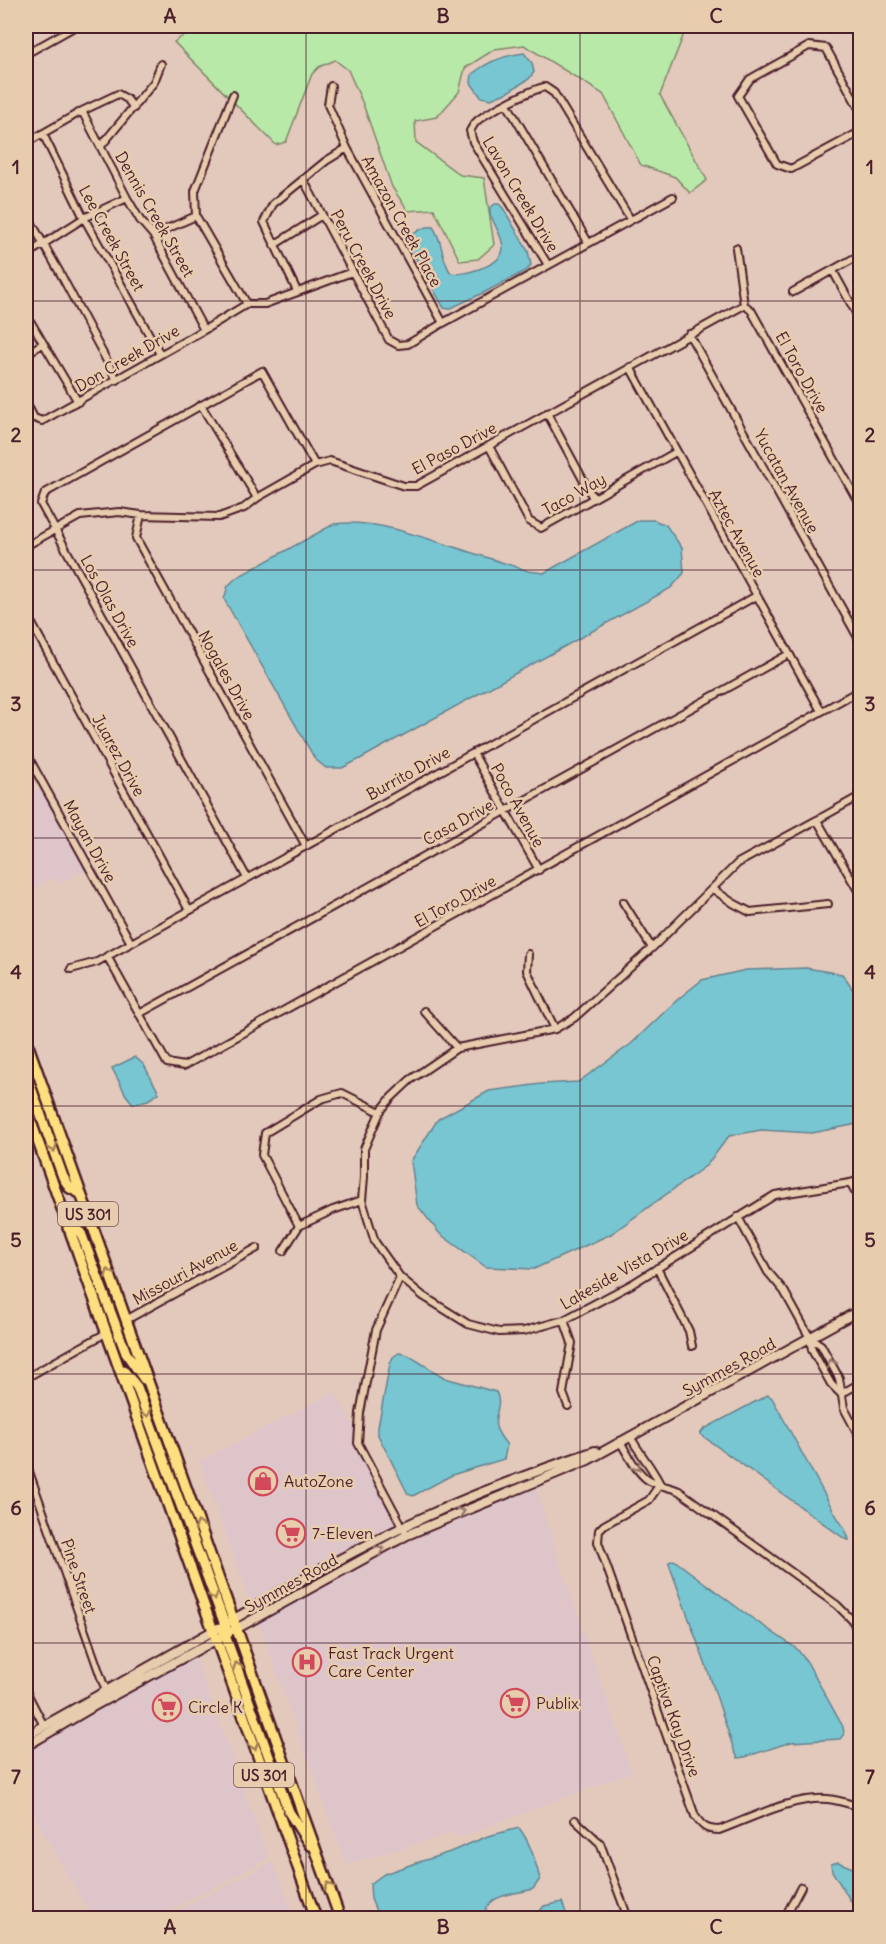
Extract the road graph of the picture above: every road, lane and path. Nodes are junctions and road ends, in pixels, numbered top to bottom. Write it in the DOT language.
graph roads {
  1 [pos="76,26"];
  2 [pos="26,54"];
  3 [pos="161,64"];
  4 [pos="331,86"];
  5 [pos="232,95"];
  6 [pos="507,104"];
  7 [pos="134,108"];
  8 [pos="861,110"];
  9 [pos="82,111"];
  10 [pos="861,132"];
  11 [pos="43,134"];
  12 [pos="26,143"];
  13 [pos="101,146"];
  14 [pos="347,148"];
  15 [pos="303,179"];
  16 [pos="673,197"];
  17 [pos="127,198"];
  18 [pos="26,213"];
  19 [pos="322,215"];
  20 [pos="196,216"];
  21 [pos="84,218"];
  22 [pos="630,219"];
  23 [pos="153,236"];
  24 [pos="588,243"];
  25 [pos="44,244"];
  26 [pos="274,245"];
  27 [pos="736,248"];
  28 [pos="26,255"];
  29 [pos="861,255"];
  30 [pos="548,265"];
  31 [pos="833,271"];
  32 [pos="351,272"];
  33 [pos="297,291"];
  34 [pos="793,292"];
  35 [pos="247,304"];
  36 [pos="744,305"];
  37 [pos="26,314"];
  38 [pos="861,320"];
  39 [pos="443,323"];
  40 [pos="204,330"];
  41 [pos="689,334"];
  42 [pos="42,344"];
  43 [pos="26,354"];
  44 [pos="160,354"];
  45 [pos="630,367"];
  46 [pos="117,380"];
  47 [pos="26,402"];
  48 [pos="78,402"];
  49 [pos="201,405"];
  50 [pos="547,413"];
  51 [pos="489,446"];
  52 [pos="676,452"];
  53 [pos="315,465"];
  54 [pos="257,498"];
  55 [pos="593,498"];
  56 [pos="861,505"];
  57 [pos="141,515"];
  58 [pos="56,529"];
  59 [pos="26,546"];
  60 [pos="756,596"];
  61 [pos="26,613"];
  62 [pos="861,641"];
  63 [pos="789,654"];
  64 [pos="861,690"];
  65 [pos="821,711"];
  66 [pos="26,753"];
  67 [pos="473,753"];
  68 [pos="861,796"];
  69 [pos="506,811"];
  70 [pos="817,820"];
  71 [pos="306,846"];
  72 [pos="539,870"];
  73 [pos="247,878"];
  74 [pos="713,889"];
  75 [pos="861,894"];
  76 [pos="622,902"];
  77 [pos="828,904"];
  78 [pos="189,910"];
  79 [pos="131,943"];
  80 [pos="652,948"];
  81 [pos="528,954"];
  82 [pos="107,956"];
  83 [pos="71,969"];
  84 [pos="424,1011"];
  85 [pos="139,1014"];
  86 [pos="555,1029"];
  87 [pos="26,1040"];
  88 [pos="457,1048"];
  89 [pos="26,1074"];
  90 [pos="26,1108"];
  91 [pos="380,1112"];
  92 [pos="861,1180"];
  93 [pos="850,1183"];
  94 [pos="80,1193"];
  95 [pos="362,1200"];
  96 [pos="861,1201"];
  97 [pos="738,1217"];
  98 [pos="299,1226"];
  99 [pos="68,1228"];
  100 [pos="257,1248"];
  101 [pos="283,1251"];
  102 [pos="657,1268"];
  103 [pos="400,1277"];
  104 [pos="861,1310"];
  105 [pos="126,1320"];
  106 [pos="564,1320"];
  107 [pos="106,1333"];
  108 [pos="810,1338"];
  109 [pos="692,1346"];
  110 [pos="26,1378"];
  111 [pos="861,1383"];
  112 [pos="150,1388"];
  113 [pos="841,1394"];
  114 [pos="568,1406"];
  115 [pos="630,1436"];
  116 [pos="861,1438"];
  117 [pos="620,1441"];
  118 [pos="610,1446"];
  119 [pos="26,1463"];
  120 [pos="660,1484"];
  121 [pos="403,1527"];
  122 [pos="407,1535"];
  123 [pos="225,1630"];
  124 [pos="861,1634"];
  125 [pos="26,1692"];
  126 [pos="108,1693"];
  127 [pos="44,1726"];
  128 [pos="26,1736"];
  129 [pos="26,1746"];
  130 [pos="861,1807"];
  131 [pos="575,1820"];
  132 [pos="801,1887"];
  133 [pos="26,1907"];
  134 [pos="32,1918"];
  135 [pos="316,1918"];
  136 [pos="340,1918"];
  137 [pos="628,1918"];
  138 [pos="783,1918"];
  1 -- 2 [label="street"];
  3 -- 7 [label="street"];
  4 -- 14 [label="street, Amazon Creek Place"];
  5 -- 20 [label="street"];
  6 -- 22 [label="street, Lavon Creek Drive"];
  6 -- 24 [label="street"];
  6 -- 30 [label="street, Lavon Creek Drive"];
  7 -- 9 [label="street"];
  7 -- 13 [label="street"];
  8 -- 10 [label="street"];
  9 -- 11 [label="street"];
  9 -- 13 [label="street, Dennis Creek Street"];
  11 -- 12 [label="street"];
  11 -- 21 [label="street, Lee Creek Street"];
  13 -- 17 [label="street, Dennis Creek Street"];
  14 -- 15 [label="street"];
  14 -- 39 [label="street, Amazon Creek Place"];
  15 -- 19 [label="street, Peru Creek Drive"];
  15 -- 26 [label="street"];
  16 -- 22 [label="street"];
  17 -- 21 [label="street"];
  17 -- 23 [label="street, Dennis Creek Street"];
  18 -- 25 [label="street"];
  19 -- 26 [label="street"];
  19 -- 32 [label="street, Peru Creek Drive"];
  20 -- 23 [label="street"];
  20 -- 35 [label="street"];
  21 -- 25 [label="street"];
  21 -- 44 [label="street, Lee Creek Street"];
  22 -- 24 [label="street"];
  23 -- 40 [label="street, Dennis Creek Street"];
  24 -- 30 [label="street"];
  25 -- 28 [label="street"];
  25 -- 46 [label="street"];
  26 -- 33 [label="street"];
  27 -- 36 [label="street"];
  29 -- 31 [label="street"];
  30 -- 39 [label="street"];
  31 -- 34 [label="street"];
  31 -- 38 [label="street"];
  32 -- 33 [label="street"];
  32 -- 39 [label="street, Peru Creek Drive"];
  33 -- 35 [label="street"];
  35 -- 40 [label="street, Don Creek Drive"];
  36 -- 41 [label="street, El Paso Drive"];
  36 -- 56 [label="street, El Toro Drive"];
  37 -- 42 [label="street"];
  40 -- 44 [label="street, Don Creek Drive"];
  41 -- 45 [label="street, El Paso Drive"];
  41 -- 62 [label="street, Yucatan Avenue"];
  42 -- 43 [label="street"];
  42 -- 48 [label="street"];
  44 -- 46 [label="street, Don Creek Drive"];
  45 -- 50 [label="street, El Paso Drive"];
  45 -- 52 [label="street, Aztec Avenue"];
  46 -- 48 [label="street, Don Creek Drive"];
  47 -- 48 [label="street, Don Creek Drive"];
  49 -- 53 [label="street"];
  49 -- 54 [label="street"];
  49 -- 58 [label="street, Los Olas Drive"];
  50 -- 51 [label="street, El Paso Drive"];
  50 -- 55 [label="street"];
  51 -- 53 [label="street, El Paso Drive"];
  51 -- 55 [label="street, Taco Way"];
  52 -- 55 [label="street, Taco Way"];
  52 -- 60 [label="street, Aztec Avenue"];
  53 -- 54 [label="street"];
  54 -- 57 [label="street"];
  57 -- 58 [label="street"];
  57 -- 71 [label="street, Nogales Drive"];
  58 -- 59 [label="street"];
  58 -- 73 [label="street, Los Olas Drive"];
  60 -- 63 [label="street, Aztec Avenue"];
  60 -- 67 [label="street, Burrito Drive"];
  61 -- 78 [label="street, Juarez Drive"];
  63 -- 65 [label="street, Aztec Avenue"];
  63 -- 69 [label="street, Casa Drive"];
  64 -- 65 [label="street, El Toro Drive"];
  65 -- 72 [label="street, El Toro Drive"];
  66 -- 79 [label="street, Mayan Drive"];
  67 -- 69 [label="street, Poco Avenue"];
  67 -- 71 [label="street, Burrito Drive"];
  68 -- 70 [label="street, Lakeside Vista Drive"];
  69 -- 72 [label="street, Poco Avenue"];
  69 -- 85 [label="street, Casa Drive"];
  70 -- 74 [label="street, Lakeside Vista Drive"];
  70 -- 75 [label="street"];
  71 -- 73 [label="street, Burrito Drive"];
  72 -- 85 [label="street, El Toro Drive"];
  73 -- 78 [label="street, Burrito Drive"];
  74 -- 77 [label="street"];
  74 -- 80 [label="street, Lakeside Vista Drive"];
  76 -- 80 [label="street"];
  78 -- 79 [label="street, Burrito Drive"];
  79 -- 82 [label="street, Burrito Drive"];
  80 -- 86 [label="street, Lakeside Vista Drive"];
  81 -- 86 [label="street"];
  82 -- 83 [label="street, Burrito Drive"];
  82 -- 85 [label="street, El Toro Drive"];
  84 -- 88 [label="street"];
  86 -- 88 [label="street, Lakeside Vista Drive"];
  87 -- 94 [label="main road, US 301"];
  88 -- 91 [label="street, Lakeside Vista Drive"];
  89 -- 94 [label="main road, one-way"];
  90 -- 99 [label="main road, US 301"];
  91 -- 95 [label="street, Lakeside Vista Drive"];
  91 -- 98 [label="street"];
  92 -- 93 [label="street, Lakeside Vista Drive"];
  93 -- 96 [label="street"];
  93 -- 97 [label="street, Lakeside Vista Drive"];
  105 -- 94 [label="main road, US 301, one-way"];
  95 -- 98 [label="street"];
  95 -- 103 [label="street, Lakeside Vista Drive"];
  97 -- 102 [label="street, Lakeside Vista Drive"];
  97 -- 108 [label="street"];
  98 -- 101 [label="street"];
  99 -- 107 [label="main road, US 301"];
  99 -- 112 [label="main road"];
  100 -- 105 [label="street, Missouri Avenue"];
  102 -- 106 [label="street, Lakeside Vista Drive"];
  102 -- 109 [label="street"];
  103 -- 106 [label="street, Lakeside Vista Drive"];
  103 -- 121 [label="street"];
  104 -- 108 [label="street, Symmes Road"];
  105 -- 112 [label="main road, US 301"];
  106 -- 114 [label="street"];
  107 -- 110 [label="street"];
  107 -- 123 [label="main road, US 301, one-way"];
  108 -- 113 [label="street"];
  113 -- 108 [label="street, one-way"];
  108 -- 115 [label="street, Symmes Road"];
  111 -- 113 [label="street"];
  123 -- 112 [label="main road, US 301, one-way"];
  113 -- 116 [label="street"];
  115 -- 117 [label="street, Symmes Road"];
  115 -- 120 [label="street"];
  117 -- 118 [label="street, Symmes Road"];
  117 -- 120 [label="street, one-way"];
  118 -- 121 [label="street, Symmes Road"];
  122 -- 118 [label="street, Symmes Road, one-way"];
  119 -- 126 [label="street, Pine Street"];
  120 -- 124 [label="street"];
  120 -- 130 [label="street, Captiva Kay Drive"];
  121 -- 122 [label="street"];
  121 -- 123 [label="street, Symmes Road"];
  123 -- 122 [label="street, Symmes Road, one-way"];
  123 -- 126 [label="street, Symmes Road"];
  123 -- 135 [label="main road, US 301, one-way"];
  136 -- 123 [label="main road, US 301, one-way"];
  125 -- 127 [label="street"];
  126 -- 127 [label="street, Symmes Road"];
  126 -- 129 [label="street, Symmes Road"];
  127 -- 128 [label="street, Symmes Road"];
  131 -- 137 [label="street"];
  132 -- 138 [label="street"];
  133 -- 134 [label="street"];
}
